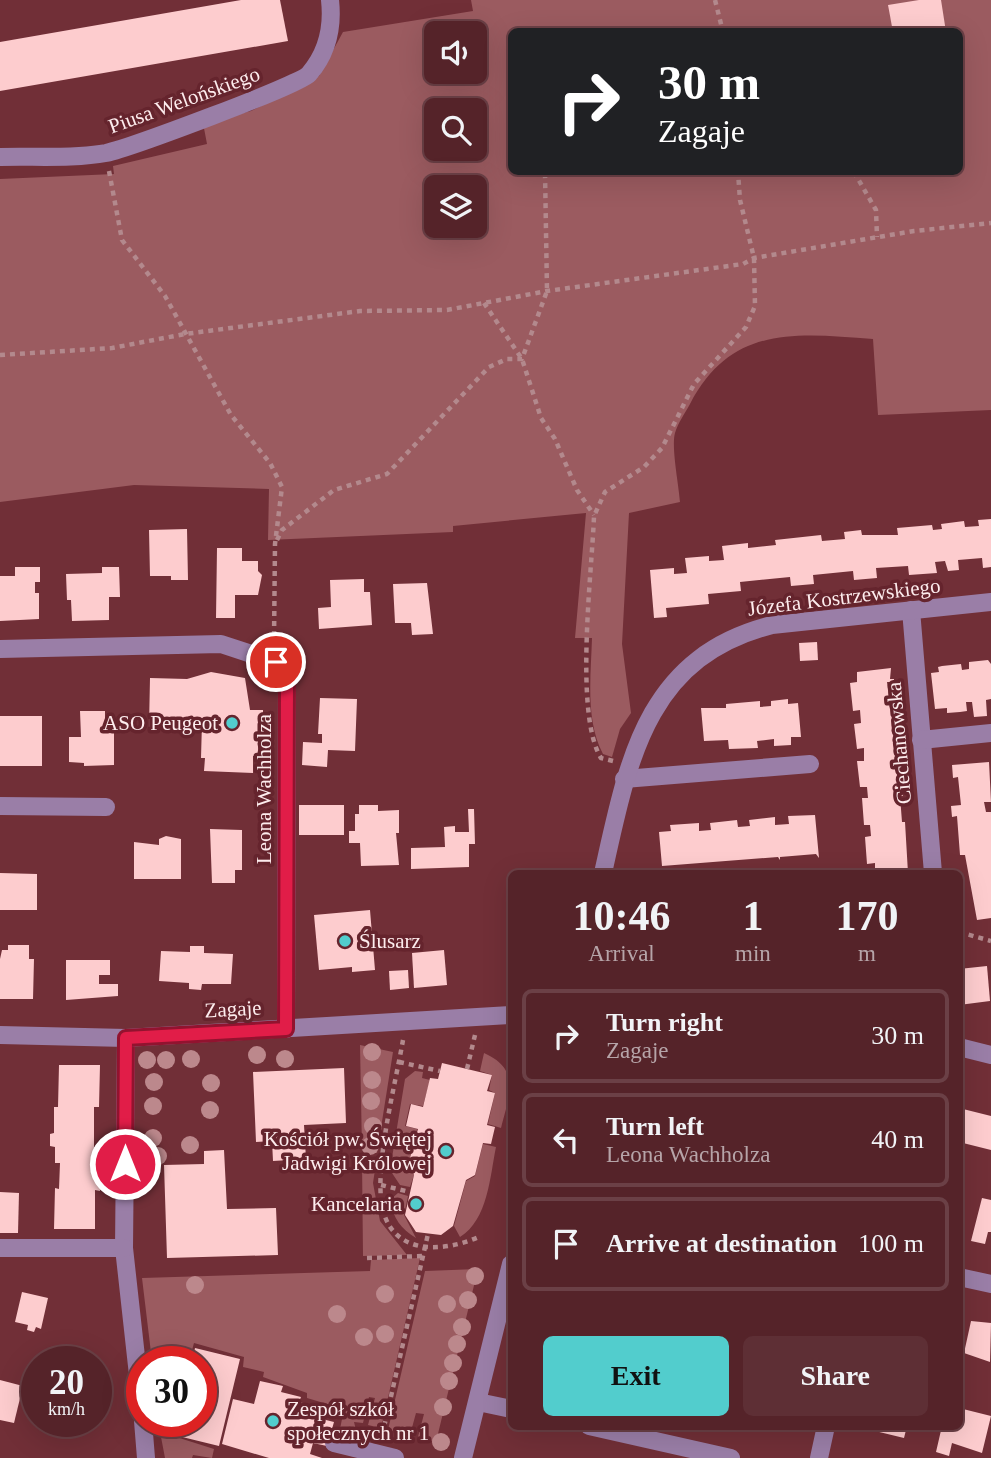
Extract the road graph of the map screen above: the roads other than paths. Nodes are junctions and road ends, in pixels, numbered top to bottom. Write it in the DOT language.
graph roads {
  1 [pos="330,0"];
  2 [pos="0,157"];
  3 [pos="991,602"];
  4 [pos="911,610"];
  5 [pos="0,649"];
  6 [pos="991,733"];
  7 [pos="921,740"];
  8 [pos="810,764"];
  9 [pos="626,772"];
  10 [pos="0,806"];
  11 [pos="106,807"];
  12 [pos="604,870"];
  13 [pos="933,870"];
  14 [pos="508,1015"];
  15 [pos="286,1029"];
  16 [pos="0,1035"];
  17 [pos="126,1038"];
  18 [pos="963,1048"];
  19 [pos="991,1055"];
  20 [pos="0,1248"];
  21 [pos="124,1248"];
  22 [pos="508,1277"];
  23 [pos="963,1278"];
  24 [pos="991,1284"];
  25 [pos="135,1346"];
  26 [pos="478,1402"];
  27 [pos="508,1408"];
  28 [pos="607,1430"];
  29 [pos="825,1430"];
  30 [pos="144,1437"];
  31 [pos="334,1443"];
  32 [pos="386,1456"];
  33 [pos="146,1458"];
  34 [pos="463,1458"];
  35 [pos="731,1458"];
  36 [pos="819,1458"];
  1 -- 2 [label="street, Piusa Welońskiego"];
  3 -- 4 [label="street, Józefa Kostrzewskiego"];
  4 -- 7 [label="street, Ciechanowska"];
  4 -- 9 [label="street, Józefa Kostrzewskiego"];
  5 -- 15 [label="street, Leona Wachholza"];
  6 -- 7 [label="street"];
  7 -- 13 [label="street, Ciechanowska"];
  8 -- 9 [label="street"];
  9 -- 12 [label="street, Józefa Kostrzewskiego"];
  10 -- 11 [label="street"];
  14 -- 15 [label="street, Zagaje"];
  15 -- 17 [label="street, Zagaje"];
  16 -- 17 [label="street, Zagaje"];
  17 -- 21 [label="street"];
  18 -- 19 [label="street"];
  20 -- 21 [label="street"];
  21 -- 25 [label="street"];
  22 -- 26 [label="street"];
  23 -- 24 [label="street"];
  26 -- 27 [label="street"];
  26 -- 34 [label="street"];
  28 -- 35 [label="street"];
  29 -- 36 [label="street"];
  30 -- 33 [label="street"];
  31 -- 32 [label="street"];
}
